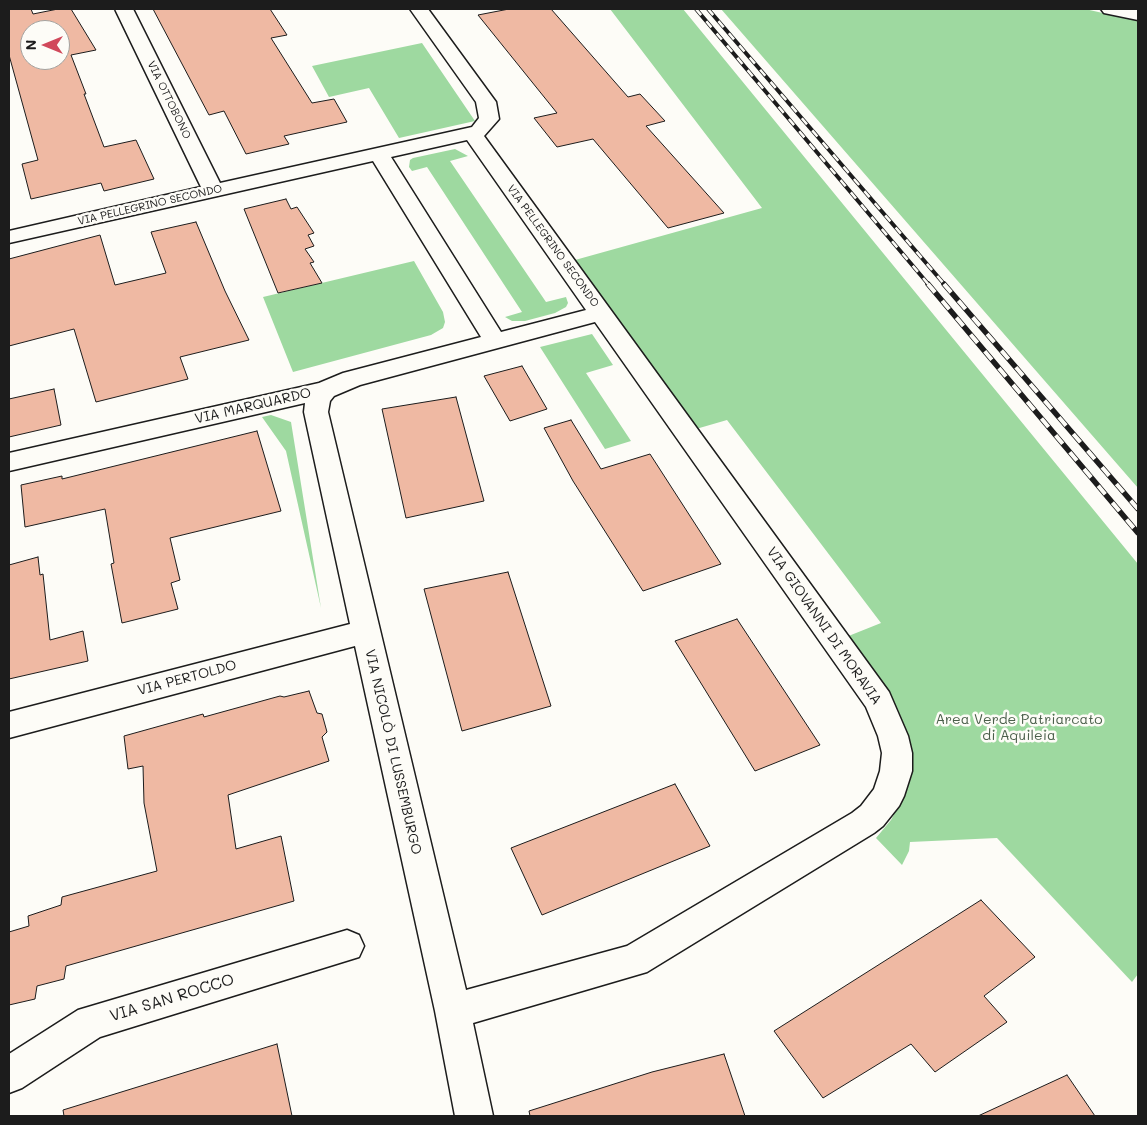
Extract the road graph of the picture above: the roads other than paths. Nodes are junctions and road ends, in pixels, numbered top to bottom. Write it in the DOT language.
graph roads {
  1 [pos="124,9"];
  2 [pos="419,9"];
  3 [pos="1110,9"];
  4 [pos="1138,15"];
  5 [pos="472,133"];
  6 [pos="378,153"];
  7 [pos="213,190"];
  8 [pos="9,237"];
  9 [pos="601,314"];
  10 [pos="494,341"];
  11 [pos="325,390"];
  12 [pos="9,462"];
  13 [pos="365,632"];
  14 [pos="9,725"];
  15 [pos="346,946"];
  16 [pos="453,1011"];
  17 [pos="9,1075"];
  18 [pos="474,1116"];
  1 -- 7 [label="street, VIA OTTOBONO"];
  2 -- 5 [label="street"];
  3 -- 4 [label="street"];
  5 -- 6 [label="street, VIA PELLEGRINO SECONDO"];
  5 -- 9 [label="street, VIA PELLEGRINO SECONDO"];
  6 -- 7 [label="street, VIA PELLEGRINO SECONDO"];
  6 -- 10 [label="street"];
  7 -- 8 [label="street, VIA PELLEGRINO SECONDO"];
  9 -- 10 [label="street, VIA PELLEGRINO SECONDO"];
  9 -- 16 [label="street, VIA GIOVANNI DI MORAVIA"];
  10 -- 11 [label="street, VIA MARQUARDO"];
  11 -- 12 [label="street, VIA MARQUARDO"];
  11 -- 13 [label="street, VIA NICOLÒ DI LUSSEMBURGO"];
  13 -- 14 [label="street, VIA PERTOLDO"];
  13 -- 16 [label="street, VIA NICOLÒ DI LUSSEMBURGO"];
  15 -- 17 [label="street, VIA SAN ROCCO"];
  16 -- 18 [label="street, VIA NICOLÒ DI LUSSEMBURGO"];
}
